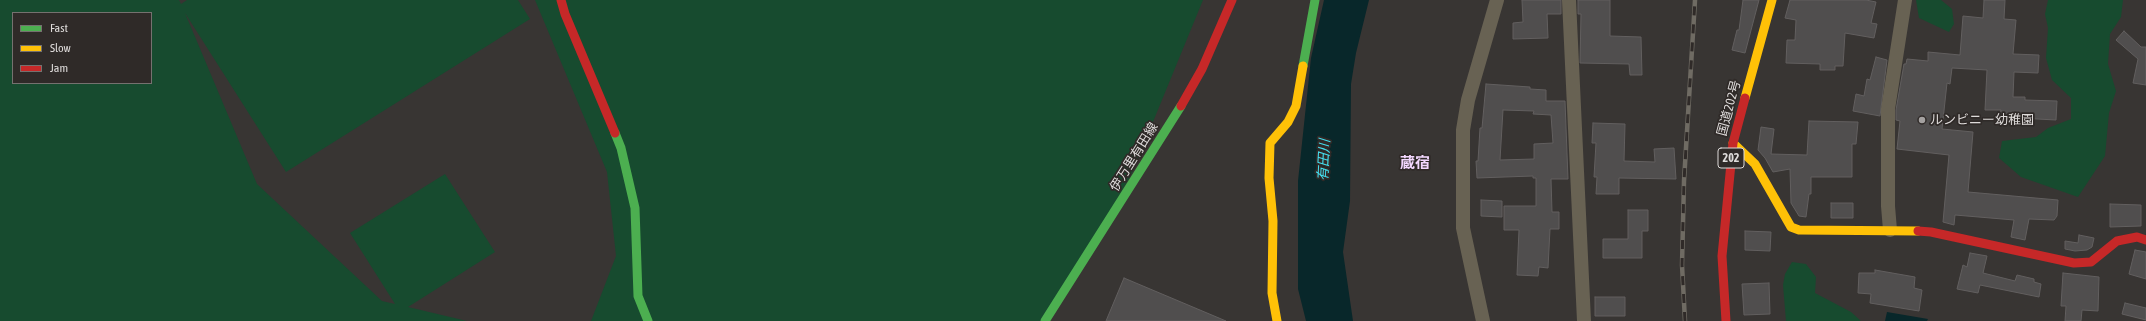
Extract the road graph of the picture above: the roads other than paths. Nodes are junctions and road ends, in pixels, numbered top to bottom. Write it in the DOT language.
graph roads {
  1 [pos="561,0"];
  2 [pos="1232,0"];
  3 [pos="1315,0"];
  4 [pos="1497,0"];
  5 [pos="1569,0"];
  6 [pos="1772,0"];
  7 [pos="1905,0"];
  8 [pos="1733,143"];
  9 [pos="1890,230"];
  10 [pos="2146,240"];
  11 [pos="648,321"];
  12 [pos="1045,321"];
  13 [pos="1277,321"];
  14 [pos="1483,321"];
  15 [pos="1584,321"];
  16 [pos="1726,321"];
  1 -- 11 [label="main road"];
  2 -- 12 [label="main road, 伊万里有田線"];
  3 -- 13 [label="main road"];
  4 -- 14 [label="street"];
  5 -- 15 [label="street"];
  6 -- 8 [label="main road, 国道202号 / 202"];
  7 -- 9 [label="street"];
  8 -- 9 [label="main road"];
  8 -- 16 [label="main road, 国道202号 / 202"];
  9 -- 10 [label="main road"];
}
